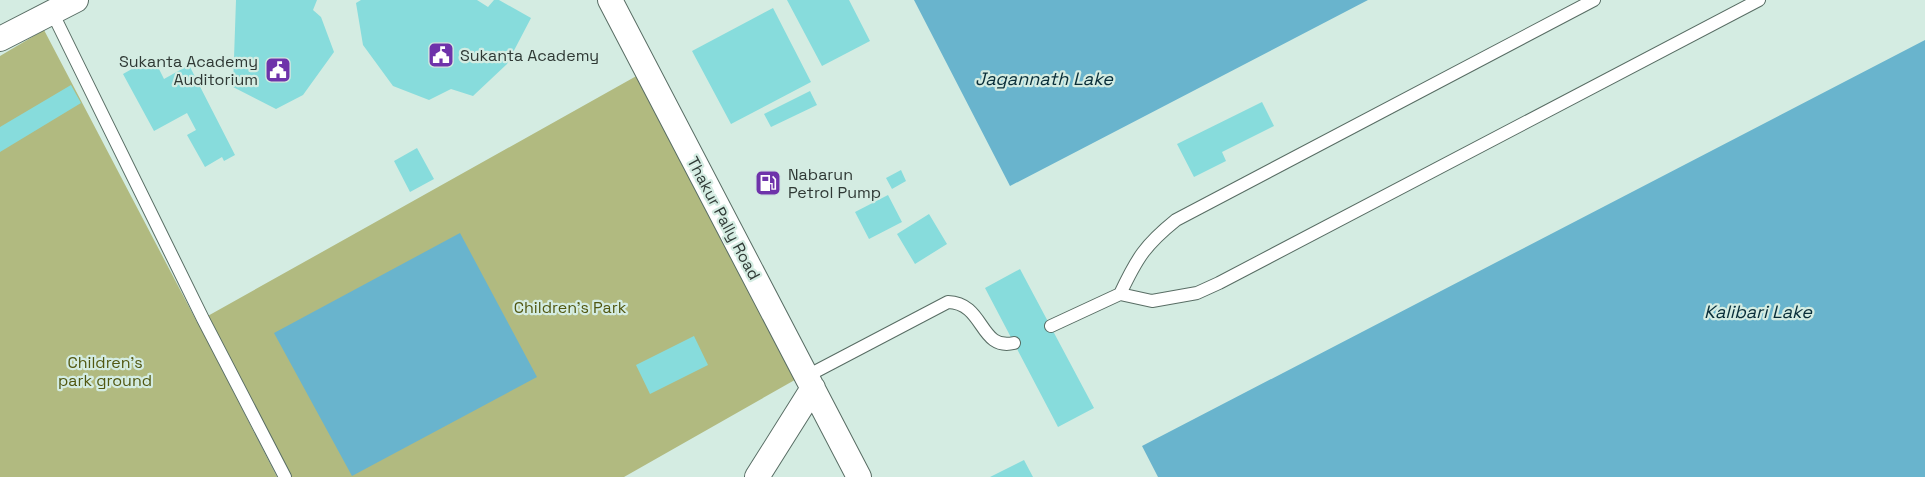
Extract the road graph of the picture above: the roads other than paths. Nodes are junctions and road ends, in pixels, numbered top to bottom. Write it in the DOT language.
graph roads {
  1 [pos="76,0"];
  2 [pos="610,0"];
  3 [pos="1594,0"];
  4 [pos="1759,0"];
  5 [pos="52,12"];
  6 [pos="0,39"];
  7 [pos="1120,294"];
  8 [pos="1051,326"];
  9 [pos="1014,343"];
  10 [pos="810,382"];
  11 [pos="285,477"];
  12 [pos="757,477"];
  13 [pos="859,477"];
  1 -- 5 [label="street"];
  2 -- 10 [label="street, Thakur Pally Road"];
  3 -- 7 [label="lane"];
  4 -- 7 [label="lane"];
  5 -- 6 [label="street"];
  5 -- 11 [label="lane"];
  7 -- 8 [label="lane"];
  9 -- 10 [label="lane"];
  10 -- 12 [label="street"];
  10 -- 13 [label="street, Thakur Pally Road"];
}
